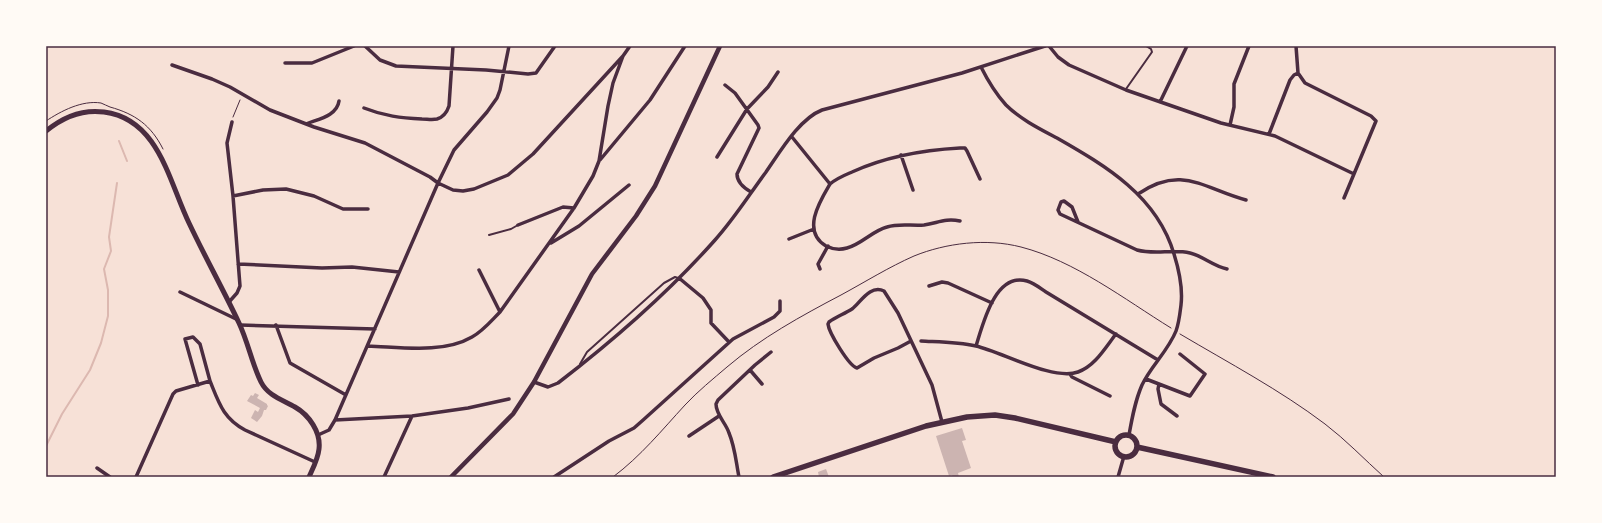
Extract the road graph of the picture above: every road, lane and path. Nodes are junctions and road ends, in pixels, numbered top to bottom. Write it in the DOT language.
graph roads {
  1 [pos="354,46"];
  2 [pos="365,46"];
  3 [pos="453,46"];
  4 [pos="509,46"];
  5 [pos="555,46"];
  6 [pos="630,46"];
  7 [pos="685,46"];
  8 [pos="720,46"];
  9 [pos="1045,46"];
  10 [pos="1049,46"];
  11 [pos="1146,46"];
  12 [pos="1186,46"];
  13 [pos="1249,46"];
  14 [pos="1296,46"];
  15 [pos="623,56"];
  16 [pos="285,63"];
  17 [pos="172,65"];
  18 [pos="982,67"];
  19 [pos="452,68"];
  20 [pos="778,72"];
  21 [pos="504,73"];
  22 [pos="1298,73"];
  23 [pos="724,85"];
  24 [pos="1126,90"];
  25 [pos="240,100"];
  26 [pos="339,101"];
  27 [pos="1160,102"];
  28 [pos="364,108"];
  29 [pos="747,109"];
  30 [pos="232,122"];
  31 [pos="306,124"];
  32 [pos="1230,125"];
  33 [pos="46,131"];
  34 [pos="1269,134"];
  35 [pos="792,137"];
  36 [pos="901,155"];
  37 [pos="717,157"];
  38 [pos="599,161"];
  39 [pos="1354,174"];
  40 [pos="980,180"];
  41 [pos="438,183"];
  42 [pos="830,184"];
  43 [pos="629,185"];
  44 [pos="912,190"];
  45 [pos="751,192"];
  46 [pos="1138,194"];
  47 [pos="233,196"];
  48 [pos="1344,198"];
  49 [pos="1246,200"];
  50 [pos="574,208"];
  51 [pos="368,209"];
  52 [pos="960,221"];
  53 [pos="1078,222"];
  54 [pos="518,225"];
  55 [pos="814,229"];
  56 [pos="489,235"];
  57 [pos="789,239"];
  58 [pos="550,243"];
  59 [pos="828,246"];
  60 [pos="1173,251"];
  61 [pos="238,264"];
  62 [pos="820,269"];
  63 [pos="1227,269"];
  64 [pos="479,270"];
  65 [pos="399,272"];
  66 [pos="679,278"];
  67 [pos="929,286"];
  68 [pos="180,292"];
  69 [pos="780,301"];
  70 [pos="229,302"];
  71 [pos="992,303"];
  72 [pos="500,312"];
  73 [pos="239,322"];
  74 [pos="276,325"];
  75 [pos="375,329"];
  76 [pos="1176,331"];
  77 [pos="1116,334"];
  78 [pos="911,340"];
  79 [pos="922,341"];
  80 [pos="729,342"];
  81 [pos="368,346"];
  82 [pos="976,346"];
  83 [pos="771,352"];
  84 [pos="1180,354"];
  85 [pos="1158,360"];
  86 [pos="579,366"];
  87 [pos="750,370"];
  88 [pos="1070,374"];
  89 [pos="1146,379"];
  90 [pos="210,381"];
  91 [pos="534,382"];
  92 [pos="762,384"];
  93 [pos="1159,384"];
  94 [pos="198,385"];
  95 [pos="346,394"];
  96 [pos="1110,396"];
  97 [pos="509,400"];
  98 [pos="412,416"];
  99 [pos="719,416"];
  100 [pos="1177,416"];
  101 [pos="335,420"];
  102 [pos="942,422"];
  103 [pos="318,435"];
  104 [pos="1129,435"];
  105 [pos="689,436"];
  106 [pos="1116,442"];
  107 [pos="1137,447"];
  108 [pos="1124,456"];
  109 [pos="315,462"];
  110 [pos="97,468"];
  111 [pos="110,477"];
  112 [pos="136,477"];
  113 [pos="309,477"];
  114 [pos="384,477"];
  115 [pos="451,477"];
  116 [pos="554,477"];
  117 [pos="613,477"];
  118 [pos="739,477"];
  119 [pos="772,477"];
  120 [pos="1118,477"];
  121 [pos="1273,477"];
  122 [pos="1384,477"];
  1 -- 16 [label="street"];
  2 -- 19 [label="street"];
  3 -- 19 [label="street"];
  4 -- 21 [label="street"];
  5 -- 21 [label="street"];
  6 -- 15 [label="street"];
  7 -- 38 [label="street"];
  8 -- 91 [label="street"];
  9 -- 18 [label="street"];
  10 -- 24 [label="street"];
  11 -- 24 [label="lane"];
  12 -- 27 [label="street"];
  13 -- 32 [label="street"];
  14 -- 22 [label="street"];
  15 -- 38 [label="street"];
  15 -- 41 [label="street"];
  17 -- 31 [label="street"];
  18 -- 35 [label="street"];
  18 -- 46 [label="street"];
  19 -- 21 [label="street"];
  19 -- 28 [label="street"];
  20 -- 29 [label="street"];
  21 -- 41 [label="street"];
  22 -- 34 [label="street"];
  22 -- 39 [label="street"];
  23 -- 29 [label="street"];
  24 -- 27 [label="street"];
  25 -- 30 [label="path"];
  26 -- 31 [label="street"];
  27 -- 32 [label="street"];
  29 -- 37 [label="street"];
  29 -- 45 [label="street"];
  30 -- 47 [label="street"];
  31 -- 41 [label="street"];
  32 -- 34 [label="street"];
  33 -- 70 [label="main road"];
  34 -- 39 [label="street"];
  35 -- 42 [label="street"];
  35 -- 45 [label="street"];
  36 -- 40 [label="street"];
  36 -- 42 [label="street"];
  36 -- 44 [label="street"];
  38 -- 50 [label="street"];
  39 -- 48 [label="street"];
  41 -- 65 [label="street"];
  42 -- 55 [label="street"];
  43 -- 58 [label="street"];
  45 -- 66 [label="street"];
  46 -- 49 [label="street"];
  46 -- 60 [label="street"];
  47 -- 51 [label="street"];
  47 -- 61 [label="street"];
  50 -- 54 [label="street"];
  50 -- 58 [label="street"];
  52 -- 59 [label="street"];
  53 -- 53 [label="street"];
  53 -- 60 [label="street"];
  54 -- 56 [label="lane"];
  55 -- 57 [label="street"];
  55 -- 59 [label="street"];
  58 -- 72 [label="street"];
  59 -- 62 [label="street"];
  60 -- 63 [label="street"];
  60 -- 76 [label="street"];
  61 -- 65 [label="street"];
  61 -- 70 [label="street"];
  64 -- 72 [label="street"];
  65 -- 75 [label="street"];
  66 -- 80 [label="street"];
  66 -- 86 [label="street"];
  66 -- 86 [label="lane"];
  67 -- 71 [label="street"];
  68 -- 73 [label="street"];
  69 -- 80 [label="street"];
  70 -- 73 [label="main road"];
  71 -- 77 [label="street"];
  71 -- 82 [label="street"];
  72 -- 81 [label="street"];
  73 -- 74 [label="street"];
  73 -- 103 [label="main road"];
  74 -- 75 [label="street"];
  74 -- 95 [label="street"];
  75 -- 81 [label="street"];
  76 -- 85 [label="street"];
  76 -- 117 [label="path"];
  76 -- 122 [label="path"];
  77 -- 85 [label="street"];
  77 -- 88 [label="street"];
  78 -- 78 [label="street"];
  78 -- 102 [label="street"];
  79 -- 82 [label="street"];
  80 -- 116 [label="street"];
  81 -- 95 [label="street"];
  82 -- 88 [label="street"];
  83 -- 87 [label="street"];
  84 -- 93 [label="street"];
  85 -- 89 [label="street"];
  86 -- 91 [label="street"];
  87 -- 92 [label="street"];
  87 -- 99 [label="street"];
  88 -- 96 [label="street"];
  89 -- 93 [label="street"];
  89 -- 104 [label="street"];
  90 -- 94 [label="street"];
  90 -- 94 [label="street"];
  90 -- 109 [label="street"];
  91 -- 115 [label="street"];
  93 -- 100 [label="street"];
  94 -- 112 [label="street"];
  95 -- 101 [label="street"];
  97 -- 98 [label="street"];
  98 -- 101 [label="street"];
  98 -- 114 [label="street"];
  99 -- 105 [label="street"];
  99 -- 118 [label="street"];
  101 -- 103 [label="street"];
  102 -- 106 [label="main road"];
  102 -- 119 [label="main road"];
  103 -- 109 [label="main road"];
  104 -- 106 [label="main road"];
  104 -- 107 [label="main road"];
  106 -- 108 [label="main road"];
  107 -- 108 [label="main road"];
  107 -- 121 [label="main road"];
  108 -- 120 [label="street"];
  109 -- 113 [label="main road"];
  110 -- 111 [label="street"];
}
